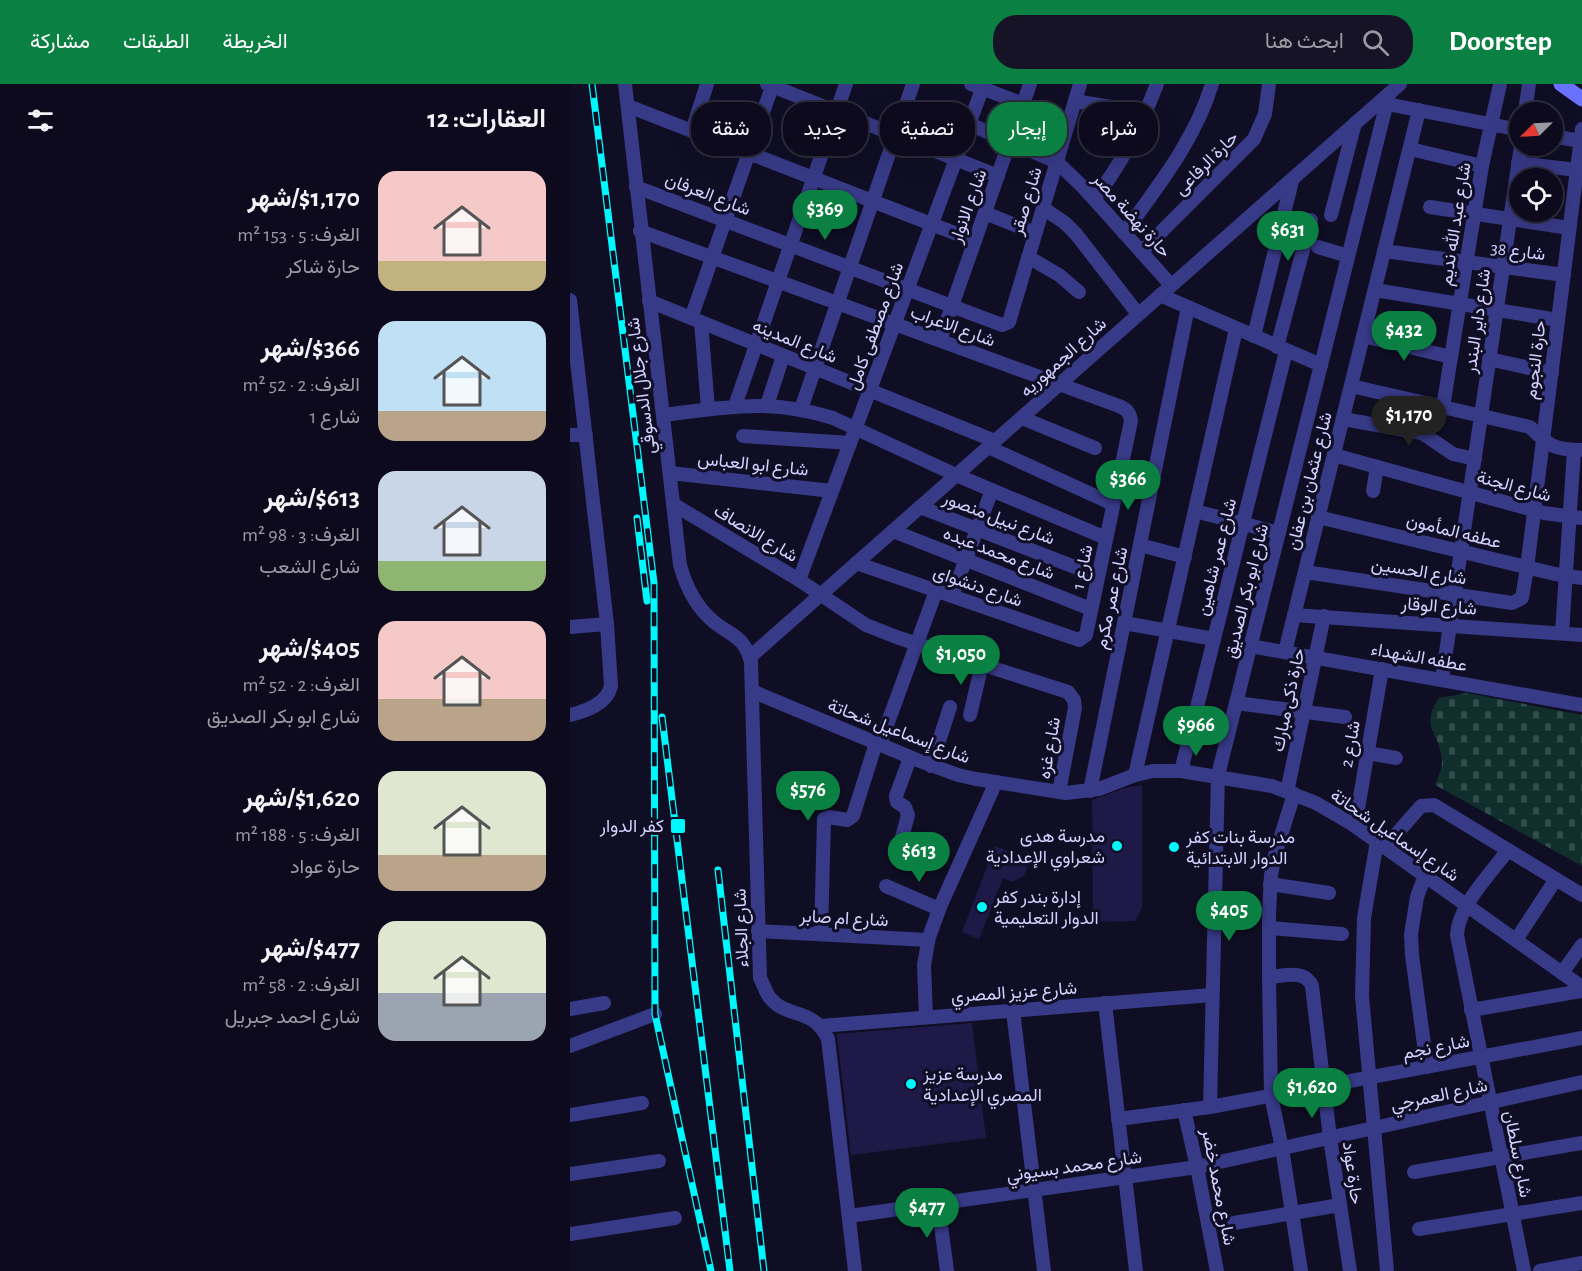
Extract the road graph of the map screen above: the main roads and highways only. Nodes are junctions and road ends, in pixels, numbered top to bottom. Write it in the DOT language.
graph roads {
  1 [pos="1561,84"];
  2 [pos="1582,99"];
  1 -- 2 [label="main road"];
}
